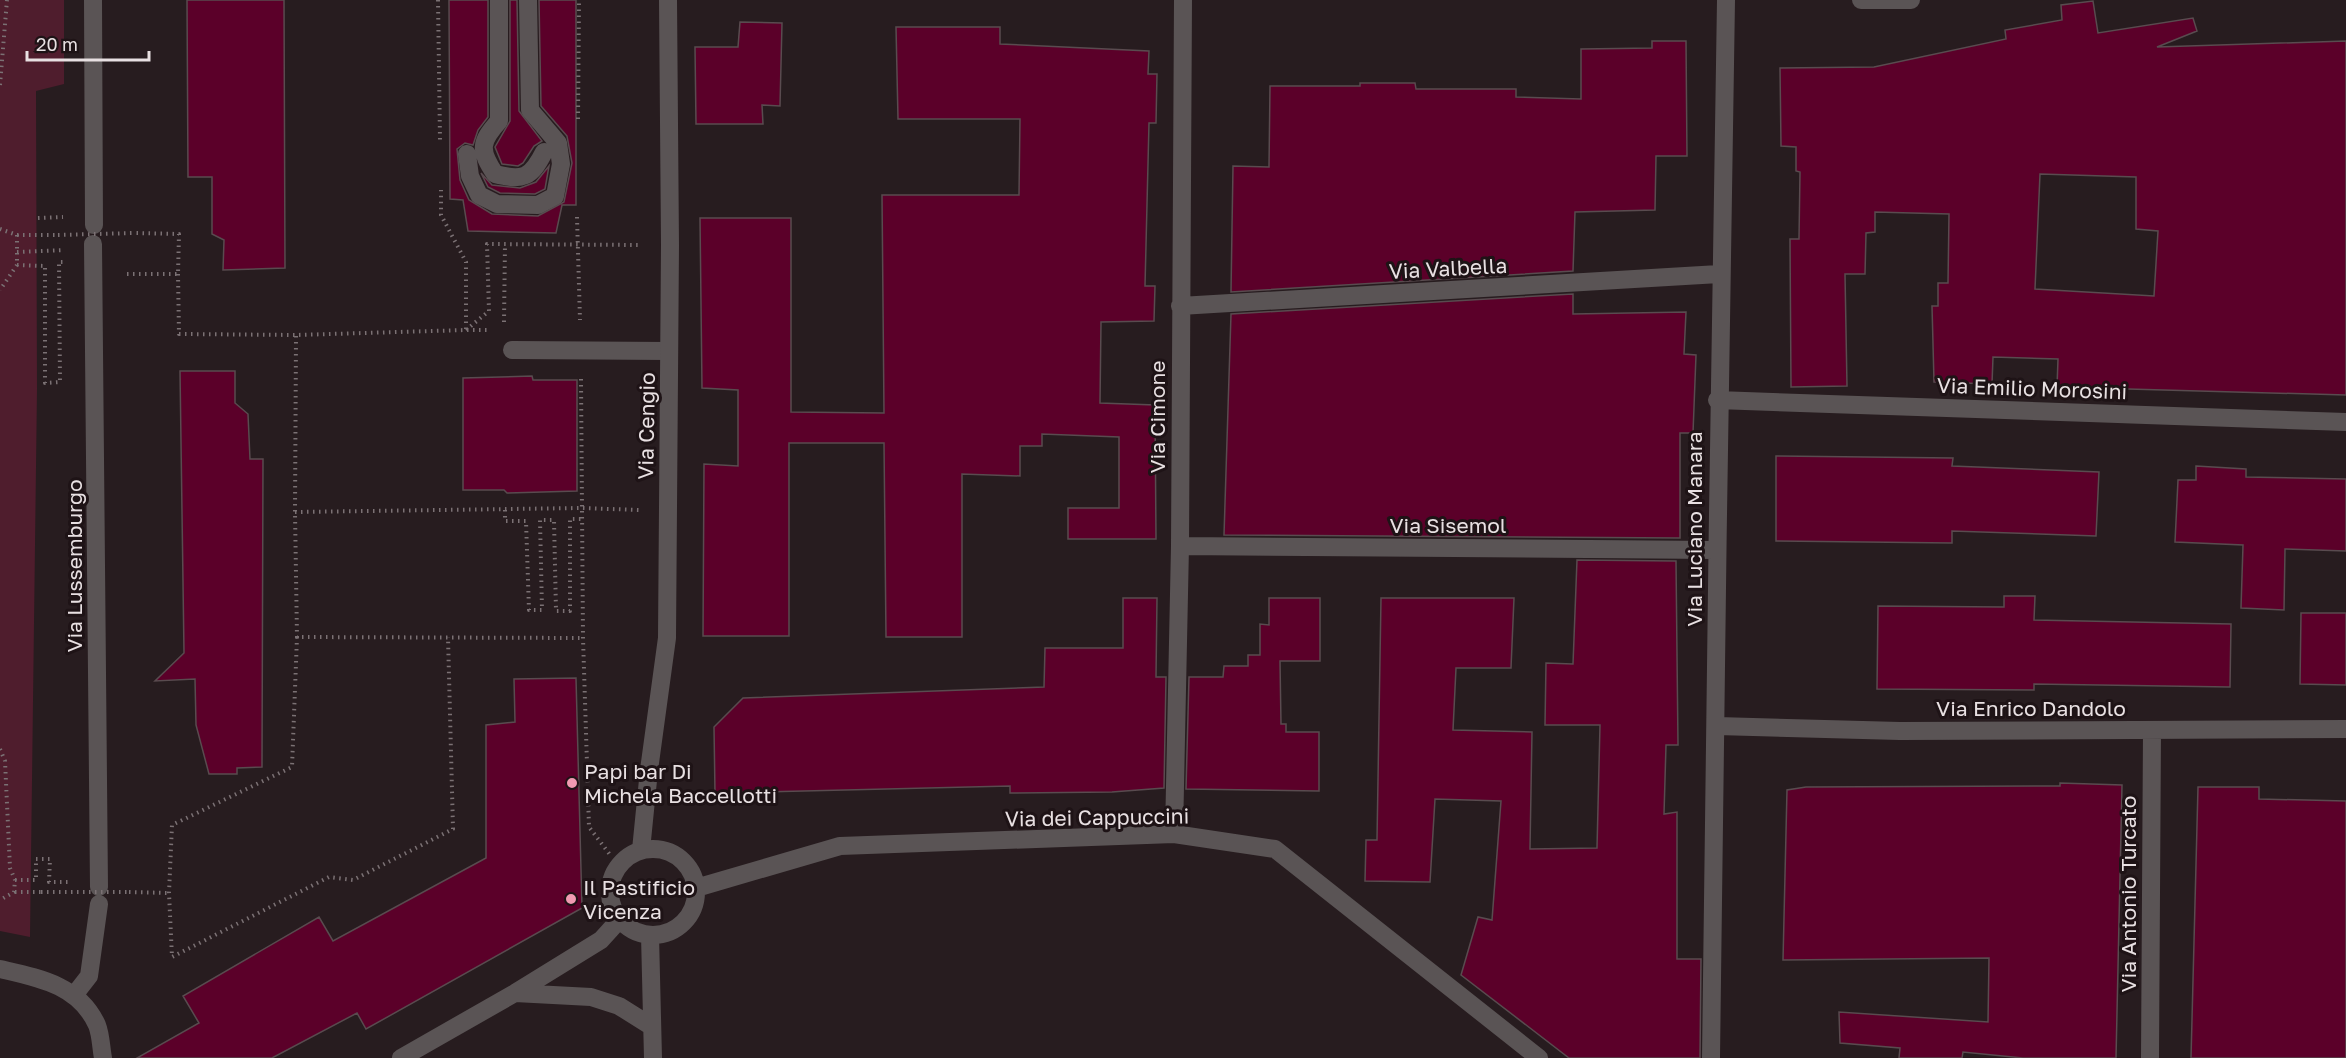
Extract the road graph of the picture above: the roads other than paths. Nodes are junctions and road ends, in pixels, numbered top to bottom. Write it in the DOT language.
graph roads {
  1 [pos="93,0"];
  2 [pos="499,0"];
  3 [pos="528,0"];
  4 [pos="668,0"];
  5 [pos="1183,0"];
  6 [pos="1726,0"];
  7 [pos="1861,0"];
  8 [pos="1911,0"];
  9 [pos="544,152"];
  10 [pos="466,154"];
  11 [pos="94,225"];
  12 [pos="93,244"];
  13 [pos="1719,274"];
  14 [pos="1180,306"];
  15 [pos="512,350"];
  16 [pos="669,351"];
  17 [pos="1717,399"];
  18 [pos="2346,422"];
  19 [pos="1180,546"];
  20 [pos="1716,550"];
  21 [pos="1716,726"];
  22 [pos="2346,729"];
  23 [pos="2152,731"];
  24 [pos="1174,834"];
  25 [pos="641,850"];
  26 [pos="696,888"];
  27 [pos="620,919"];
  28 [pos="650,935"];
  29 [pos="0,969"];
  30 [pos="515,993"];
  31 [pos="75,994"];
  32 [pos="651,1026"];
  33 [pos="103,1058"];
  34 [pos="400,1058"];
  35 [pos="652,1058"];
  36 [pos="1539,1058"];
  37 [pos="1711,1058"];
  38 [pos="2150,1058"];
  1 -- 11 [label="street"];
  2 -- 9 [label="street"];
  3 -- 10 [label="street"];
  4 -- 16 [label="street, Via Cengio"];
  5 -- 14 [label="street, Via Cimone"];
  6 -- 13 [label="street, Via Luciano Manara"];
  7 -- 8 [label="street"];
  12 -- 31 [label="street, Via Lussemburgo"];
  13 -- 14 [label="street, Via Valbella"];
  13 -- 17 [label="street, Via Luciano Manara"];
  14 -- 19 [label="street, Via Cimone"];
  15 -- 16 [label="street"];
  16 -- 25 [label="street, Via Cengio"];
  17 -- 18 [label="street, Via Emilio Morosini"];
  17 -- 20 [label="street, Via Luciano Manara"];
  19 -- 20 [label="street, Via Sisemol"];
  19 -- 24 [label="street, Via Cimone"];
  20 -- 21 [label="street, Via Luciano Manara"];
  21 -- 23 [label="street, Via Enrico Dandolo"];
  21 -- 37 [label="street, Via Luciano Manara"];
  22 -- 23 [label="street, Via Enrico Dandolo"];
  23 -- 38 [label="street, Via Antonio Turcato"];
  24 -- 26 [label="street, Via dei Cappuccini"];
  24 -- 36 [label="street, Via dei Cappuccini"];
  25 -- 26 [label="street"];
  25 -- 27 [label="street"];
  26 -- 28 [label="street"];
  27 -- 28 [label="street"];
  27 -- 30 [label="street"];
  28 -- 32 [label="street"];
  29 -- 31 [label="street"];
  30 -- 32 [label="street"];
  30 -- 34 [label="street"];
  31 -- 33 [label="street"];
  32 -- 35 [label="street"];
}
